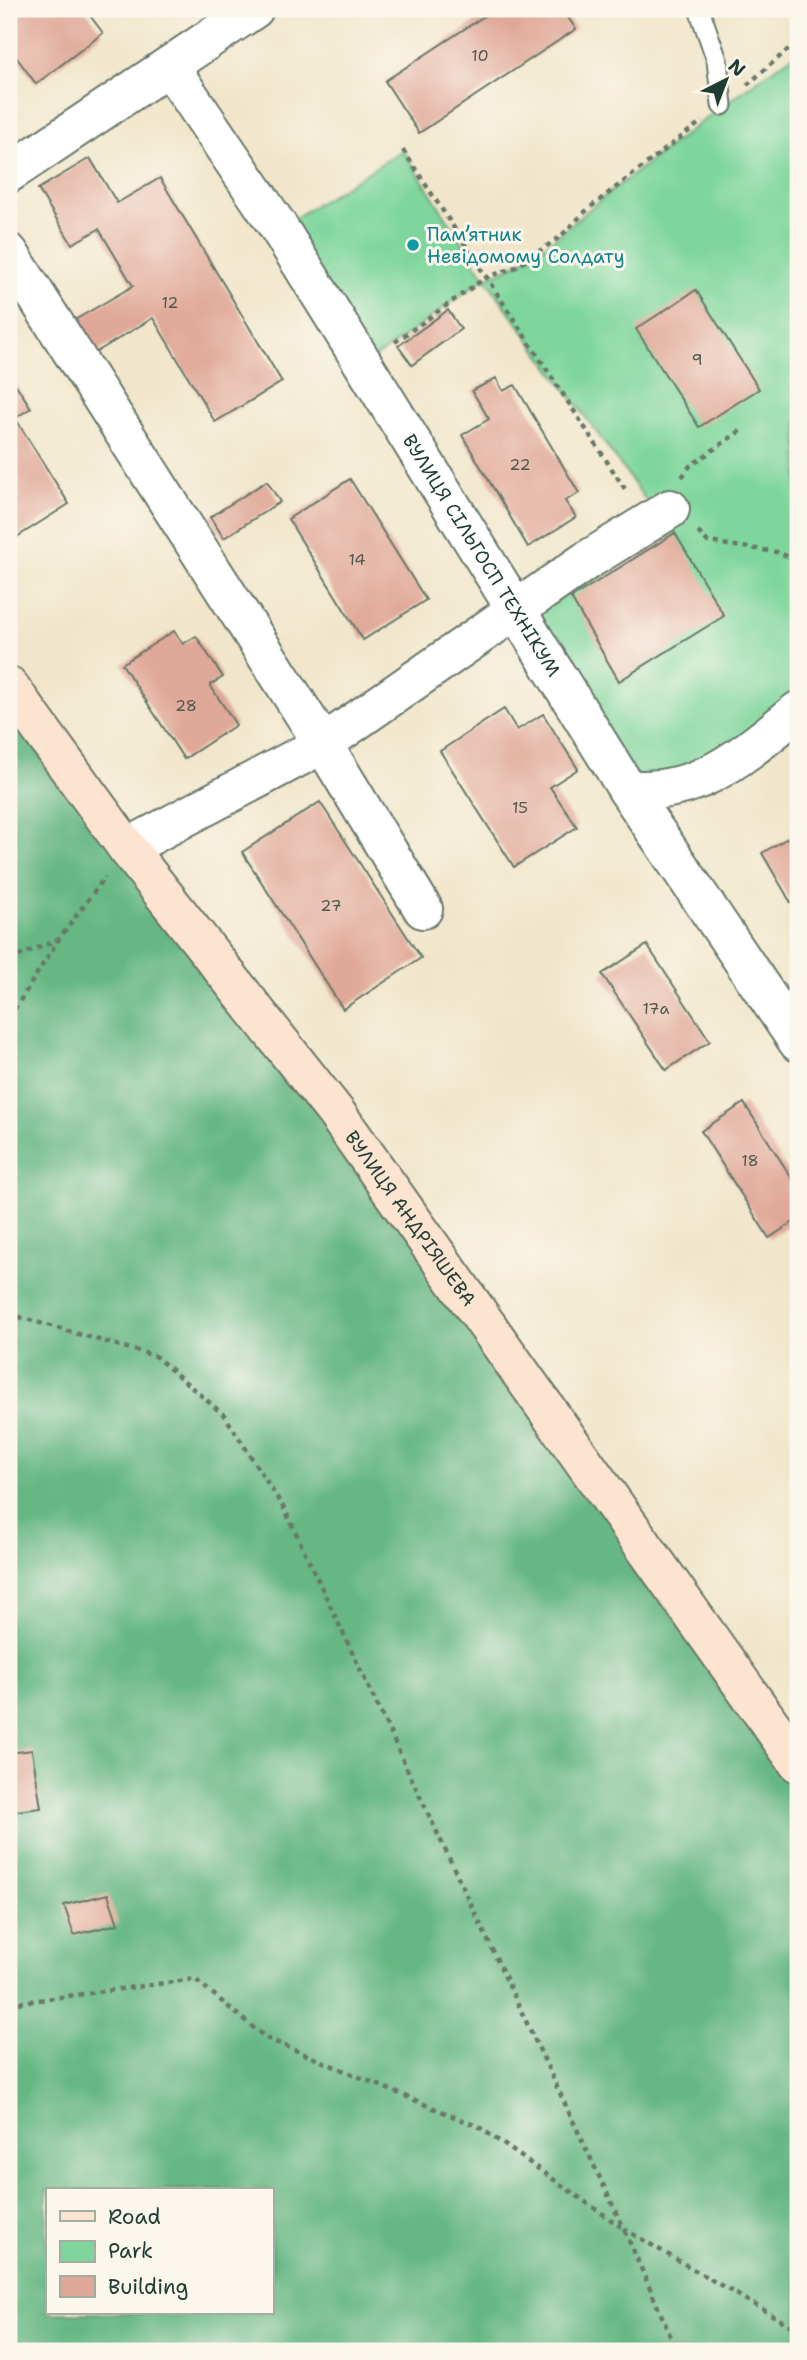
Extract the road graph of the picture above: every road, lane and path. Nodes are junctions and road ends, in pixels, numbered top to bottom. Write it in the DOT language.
graph roads {
  1 [pos="254,9"];
  2 [pos="699,9"];
  3 [pos="798,41"];
  4 [pos="169,66"];
  5 [pos="722,106"];
  6 [pos="403,150"];
  7 [pos="9,173"];
  8 [pos="9,253"];
  9 [pos="485,278"];
  10 [pos="364,366"];
  11 [pos="743,429"];
  12 [pos="659,516"];
  13 [pos="798,561"];
  14 [pos="517,611"];
  15 [pos="9,685"];
  16 [pos="798,710"];
  17 [pos="323,744"];
  18 [pos="627,789"];
  19 [pos="127,848"];
  20 [pos="423,909"];
  21 [pos="59,939"];
  22 [pos="9,960"];
  23 [pos="9,1018"];
  24 [pos="798,1042"];
  25 [pos="9,1314"];
  26 [pos="798,1763"];
  27 [pos="9,2004"];
  28 [pos="624,2229"];
  29 [pos="798,2330"];
  30 [pos="677,2351"];
  1 -- 4 [label="street"];
  2 -- 5 [label="lane"];
  3 -- 5 [label="path"];
  4 -- 7 [label="street"];
  4 -- 10 [label="street, ВУЛИЦЯ СІЛЬГОСП ТЕХНІКУМ"];
  5 -- 9 [label="path"];
  6 -- 9 [label="path"];
  8 -- 17 [label="street"];
  9 -- 10 [label="path"];
  9 -- 12 [label="path"];
  10 -- 14 [label="street, ВУЛИЦЯ СІЛЬГОСП ТЕХНІКУМ"];
  11 -- 12 [label="path"];
  12 -- 13 [label="path"];
  12 -- 14 [label="street"];
  14 -- 17 [label="street"];
  14 -- 18 [label="street, ВУЛИЦЯ СІЛЬГОСП ТЕХНІКУМ"];
  15 -- 19 [label="street, ВУЛИЦЯ АНДРІЯШЕВА"];
  16 -- 18 [label="street"];
  17 -- 19 [label="street"];
  17 -- 20 [label="street"];
  18 -- 24 [label="street, ВУЛИЦЯ СІЛЬГОСП ТЕХНІКУМ"];
  19 -- 21 [label="path"];
  19 -- 26 [label="street, ВУЛИЦЯ АНДРІЯШЕВА"];
  21 -- 22 [label="path"];
  21 -- 23 [label="path"];
  25 -- 28 [label="path"];
  27 -- 28 [label="path"];
  28 -- 29 [label="path"];
  28 -- 30 [label="path"];
}
